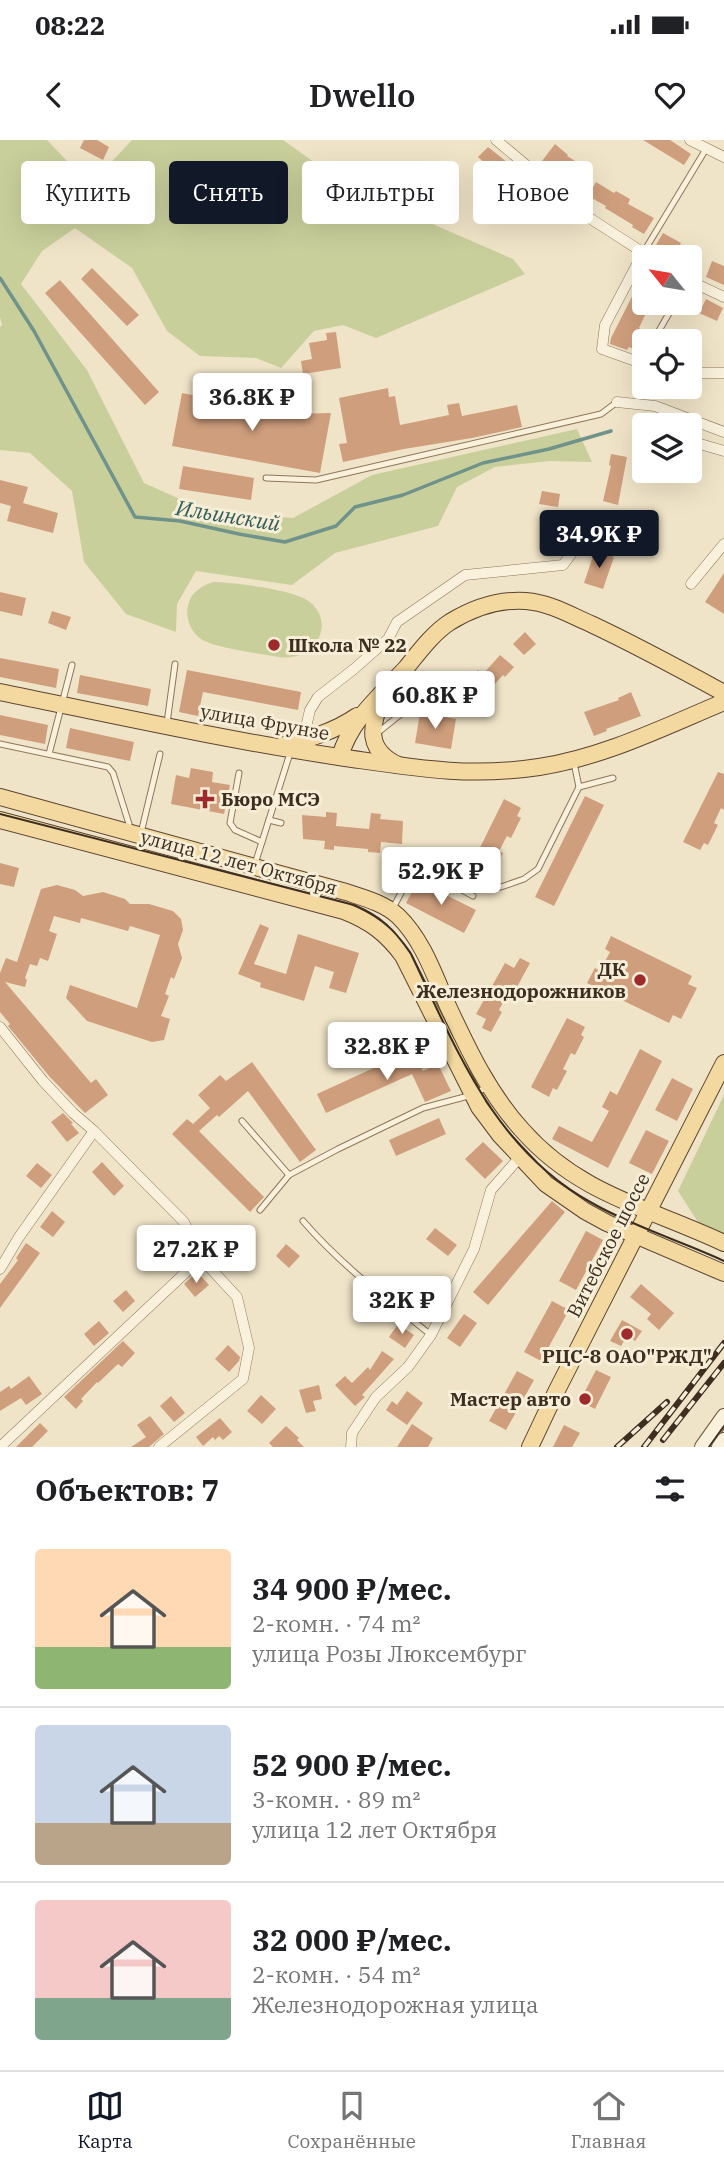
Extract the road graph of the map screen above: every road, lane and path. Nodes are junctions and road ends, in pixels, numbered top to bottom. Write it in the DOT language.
graph roads {
  1 [pos="496,140"];
  2 [pos="690,140"];
  3 [pos="706,149"];
  4 [pos="724,156"];
  5 [pos="652,245"];
  6 [pos="632,246"];
  7 [pos="632,279"];
  8 [pos="702,287"];
  9 [pos="724,297"];
  10 [pos="632,358"];
  11 [pos="724,373"];
  12 [pos="702,375"];
  13 [pos="617,402"];
  14 [pos="724,432"];
  15 [pos="702,445"];
  16 [pos="724,451"];
  17 [pos="266,478"];
  18 [pos="724,544"];
  19 [pos="577,546"];
  20 [pos="691,584"];
  21 [pos="175,664"];
  22 [pos="72,665"];
  23 [pos="436,686"];
  24 [pos="385,690"];
  25 [pos="0,692"];
  26 [pos="724,693"];
  27 [pos="724,702"];
  28 [pos="62,704"];
  29 [pos="366,711"];
  30 [pos="167,726"];
  31 [pos="373,734"];
  32 [pos="0,744"];
  33 [pos="290,746"];
  34 [pos="49,754"];
  35 [pos="160,754"];
  36 [pos="340,757"];
  37 [pos="573,760"];
  38 [pos="403,768"];
  39 [pos="239,774"];
  40 [pos="613,778"];
  41 [pos="579,787"];
  42 [pos="0,797"];
  43 [pos="0,820"];
  44 [pos="270,820"];
  45 [pos="281,823"];
  46 [pos="133,834"];
  47 [pos="262,842"];
  48 [pos="254,867"];
  49 [pos="460,871"];
  50 [pos="473,896"];
  51 [pos="391,911"];
  52 [pos="0,1027"];
  53 [pos="724,1063"];
  54 [pos="489,1086"];
  55 [pos="472,1095"];
  56 [pos="242,1121"];
  57 [pos="94,1131"];
  58 [pos="520,1157"];
  59 [pos="289,1175"];
  60 [pos="260,1210"];
  61 [pos="648,1213"];
  62 [pos="303,1221"];
  63 [pos="636,1235"];
  64 [pos="722,1242"];
  65 [pos="201,1258"];
  66 [pos="0,1269"];
  67 [pos="724,1273"];
  68 [pos="430,1335"];
  69 [pos="724,1416"];
  70 [pos="720,1434"];
  71 [pos="0,1447"];
  72 [pos="159,1447"];
  73 [pos="351,1447"];
  74 [pos="530,1447"];
  75 [pos="702,1447"];
  76 [pos="719,1447"];
  1 -- 6 [label="street"];
  2 -- 3 [label="street"];
  3 -- 4 [label="street"];
  3 -- 5 [label="lane"];
  7 -- 10 [label="street"];
  8 -- 9 [label="street"];
  11 -- 12 [label="street"];
  13 -- 14 [label="street"];
  13 -- 17 [label="lane"];
  15 -- 16 [label="street"];
  18 -- 20 [label="street"];
  19 -- 33 [label="street"];
  21 -- 30 [label="lane"];
  22 -- 28 [label="lane"];
  23 -- 31 [label="lane"];
  24 -- 26 [label="main road"];
  24 -- 29 [label="main road"];
  24 -- 31 [label="main road"];
  25 -- 28 [label="main road, улица Фрунзе"];
  27 -- 37 [label="main road, улица Фрунзе"];
  28 -- 30 [label="main road, улица Фрунзе"];
  28 -- 34 [label="lane"];
  29 -- 33 [label="main road"];
  29 -- 36 [label="main road"];
  30 -- 33 [label="main road, улица Фрунзе"];
  31 -- 38 [label="main road"];
  32 -- 34 [label="lane"];
  33 -- 36 [label="main road, улица Фрунзе"];
  33 -- 44 [label="lane"];
  34 -- 46 [label="lane"];
  35 -- 46 [label="lane"];
  36 -- 38 [label="main road, улица Фрунзе"];
  37 -- 38 [label="main road, улица Фрунзе"];
  37 -- 41 [label="lane"];
  39 -- 47 [label="lane"];
  40 -- 41 [label="lane"];
  41 -- 49 [label="lane"];
  42 -- 46 [label="main road, улица 12 лет Октября"];
  43 -- 55 [label="main road, улица 12 лет Октября"];
  44 -- 45 [label="lane"];
  44 -- 47 [label="lane"];
  46 -- 48 [label="main road, улица 12 лет Октября"];
  47 -- 48 [label="lane"];
  48 -- 51 [label="main road, улица 12 лет Октября"];
  50 -- 51 [label="lane"];
  51 -- 54 [label="main road, улица 12 лет Октября"];
  52 -- 57 [label="street"];
  53 -- 61 [label="main road, Витебское шоссе"];
  54 -- 55 [label="lane"];
  54 -- 61 [label="main road, улица 12 лет Октября"];
  55 -- 58 [label="main road, улица 12 лет Октября"];
  55 -- 59 [label="lane"];
  56 -- 59 [label="lane"];
  57 -- 65 [label="street"];
  57 -- 66 [label="street"];
  58 -- 63 [label="main road, улица 12 лет Октября"];
  58 -- 68 [label="street"];
  59 -- 60 [label="lane"];
  61 -- 63 [label="main road, Витебское шоссе"];
  61 -- 64 [label="main road, улица 12 лет Октября"];
  62 -- 68 [label="lane"];
  63 -- 67 [label="main road, улица 12 лет Октября"];
  63 -- 74 [label="main road, Витебское шоссе"];
  65 -- 71 [label="street"];
  65 -- 72 [label="street"];
  68 -- 73 [label="street"];
  69 -- 70 [label="main road"];
  70 -- 75 [label="main road"];
  70 -- 76 [label="main road"];
}
